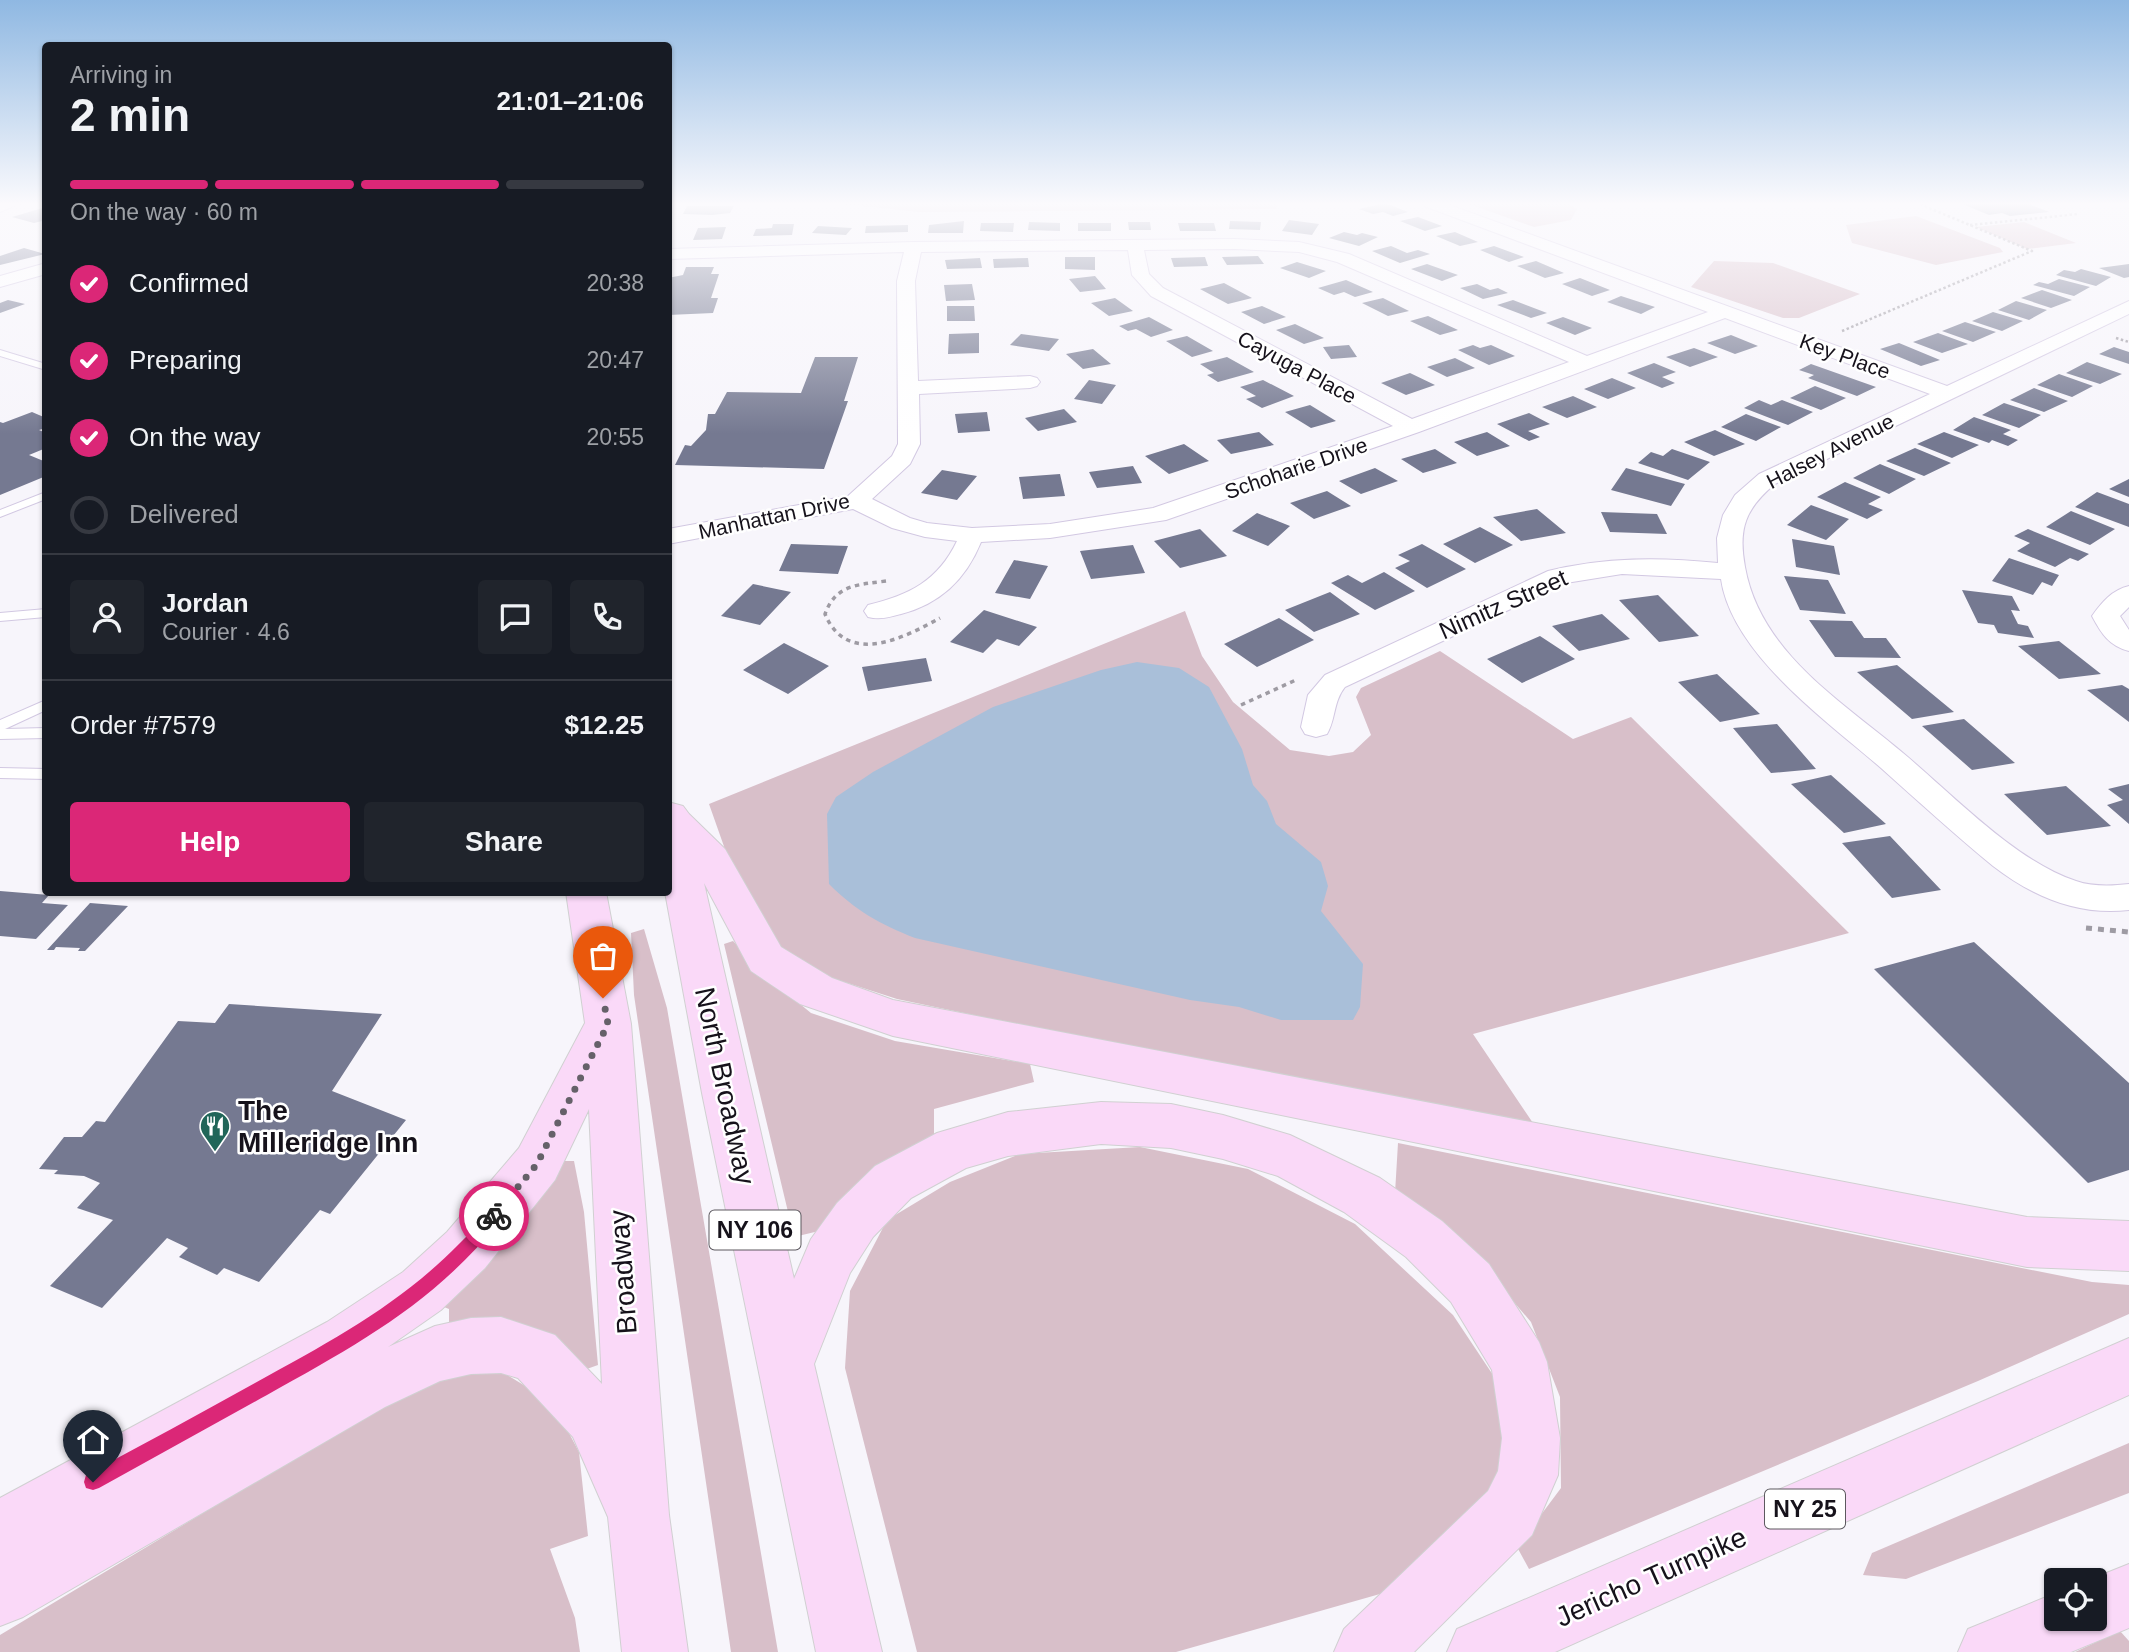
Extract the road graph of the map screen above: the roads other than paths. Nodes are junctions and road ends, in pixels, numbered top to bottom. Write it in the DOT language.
graph roads {
  1 [pos="906,280"];
  2 [pos="1146,280"];
  3 [pos="1394,280"];
  4 [pos="1638,280"];
  5 [pos="2129,307"];
  6 [pos="1724,312"];
  7 [pos="2113,334"];
  8 [pos="0,353"];
  9 [pos="1585,362"];
  10 [pos="42,366"];
  11 [pos="1030,382"];
  12 [pos="907,388"];
  13 [pos="1947,393"];
  14 [pos="1411,427"];
  15 [pos="42,497"];
  16 [pos="856,501"];
  17 [pos="0,514"];
  18 [pos="972,535"];
  19 [pos="672,536"];
  20 [pos="1730,572"];
  21 [pos="2129,594"];
  22 [pos="877,611"];
  23 [pos="42,613"];
  24 [pos="0,617"];
  25 [pos="2129,643"];
  26 [pos="42,706"];
  27 [pos="0,726"];
  28 [pos="1316,727"];
  29 [pos="42,733"];
  30 [pos="0,734"];
  31 [pos="0,773"];
  32 [pos="42,774"];
  33 [pos="672,815"];
  34 [pos="672,823"];
  35 [pos="587,896"];
  36 [pos="2129,897"];
  37 [pos="608,1024"];
  38 [pos="2129,1246"];
  39 [pos="785,1365"];
  40 [pos="2129,1366"];
  41 [pos="638,1515"];
  42 [pos="0,1532"];
  43 [pos="0,1594"];
  44 [pos="2129,1596"];
  45 [pos="2107,1605"];
  46 [pos="2044,1631"];
  47 [pos="655,1652"];
  48 [pos="849,1652"];
  49 [pos="1367,1652"];
  50 [pos="1480,1652"];
  51 [pos="1991,1652"];
  1 -- 12 [label="street, Manhattan Drive"];
  2 -- 14 [label="street, Cayuga Place"];
  3 -- 9 [label="street"];
  4 -- 6 [label="street, Key Place"];
  5 -- 7 [label="street, Halsey Avenue"];
  6 -- 9 [label="street, Schoharie Drive"];
  6 -- 13 [label="street, Key Place"];
  7 -- 13 [label="street, Halsey Avenue"];
  8 -- 10 [label="lane"];
  9 -- 14 [label="street, Schoharie Drive"];
  11 -- 12 [label="street"];
  12 -- 16 [label="street, Manhattan Drive"];
  13 -- 20 [label="street, Halsey Avenue"];
  14 -- 18 [label="street, Schoharie Drive"];
  15 -- 17 [label="lane"];
  16 -- 18 [label="street, Schoharie Drive"];
  16 -- 19 [label="street, Manhattan Drive"];
  18 -- 22 [label="street"];
  20 -- 28 [label="street, Nimitz Street"];
  20 -- 36 [label="street, Halsey Avenue"];
  21 -- 25 [label="street"];
  23 -- 24 [label="lane"];
  26 -- 27 [label="lane"];
  29 -- 30 [label="lane"];
  31 -- 32 [label="lane"];
  33 -- 38 [label="main road"];
  34 -- 39 [label="main road, North Broadway / NY 106"];
  35 -- 37 [label="main road, Broadway"];
  37 -- 41 [label="main road, Broadway"];
  37 -- 42 [label="main road"];
  39 -- 48 [label="main road, North Broadway / NY 106"];
  39 -- 49 [label="main road"];
  40 -- 50 [label="main road, Jericho Turnpike / NY 25"];
  41 -- 43 [label="main road"];
  41 -- 47 [label="main road, Broadway"];
  44 -- 45 [label="main road"];
  46 -- 51 [label="main road"];
}
